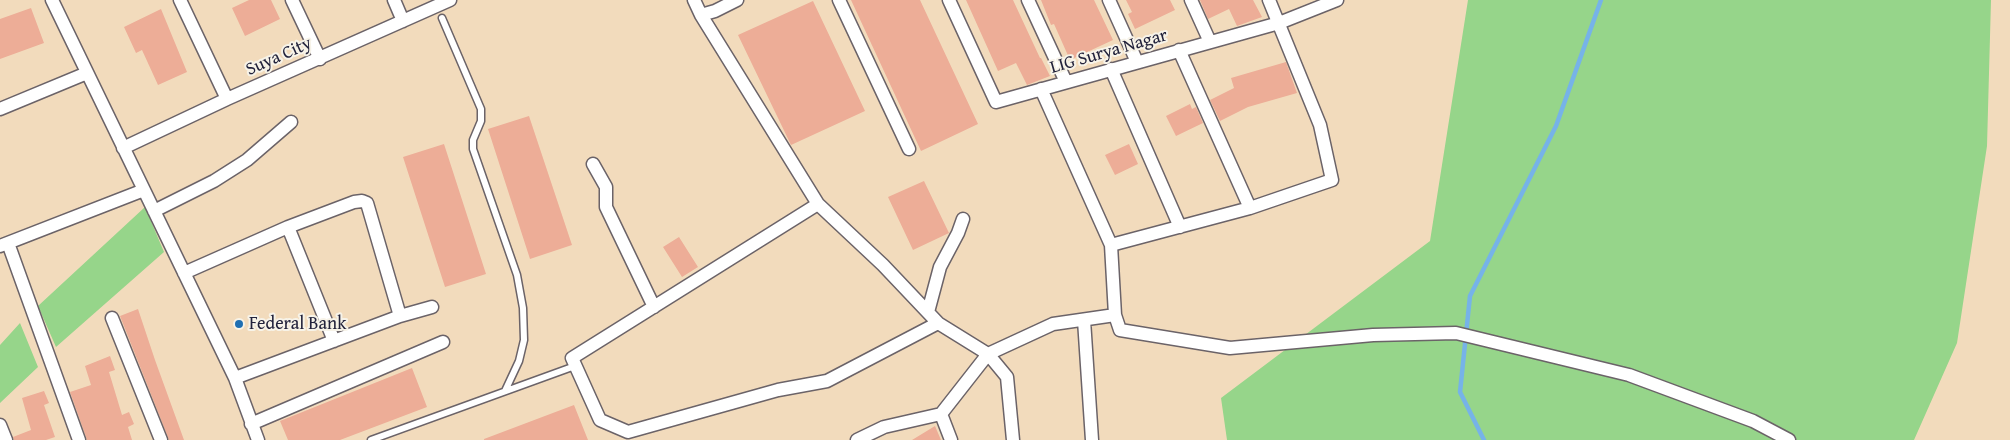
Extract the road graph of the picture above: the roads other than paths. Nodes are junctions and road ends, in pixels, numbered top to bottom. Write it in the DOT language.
graph roads {
  1 [pos="180,0"];
  2 [pos="292,0"];
  3 [pos="394,0"];
  4 [pos="450,0"];
  5 [pos="694,0"];
  6 [pos="737,0"];
  7 [pos="839,0"];
  8 [pos="949,0"];
  9 [pos="1028,0"];
  10 [pos="1110,0"];
  11 [pos="1191,0"];
  12 [pos="1268,0"];
  13 [pos="1337,0"];
  14 [pos="56,1"];
  15 [pos="701,15"];
  16 [pos="442,18"];
  17 [pos="403,21"];
  18 [pos="1279,24"];
  19 [pos="1210,42"];
  20 [pos="1179,50"];
  21 [pos="320,59"];
  22 [pos="1138,62"];
  23 [pos="1111,69"];
  24 [pos="87,73"];
  25 [pos="1066,82"];
  26 [pos="1041,89"];
  27 [pos="227,99"];
  28 [pos="0,109"];
  29 [pos="292,122"];
  30 [pos="123,148"];
  31 [pos="909,149"];
  32 [pos="594,164"];
  33 [pos="144,190"];
  34 [pos="818,204"];
  35 [pos="1250,208"];
  36 [pos="154,212"];
  37 [pos="963,219"];
  38 [pos="1180,227"];
  39 [pos="288,228"];
  40 [pos="4,245"];
  41 [pos="1110,245"];
  42 [pos="184,273"];
  43 [pos="432,307"];
  44 [pos="654,307"];
  45 [pos="928,312"];
  46 [pos="1115,315"];
  47 [pos="400,316"];
  48 [pos="112,318"];
  49 [pos="1084,320"];
  50 [pos="938,323"];
  51 [pos="334,341"];
  52 [pos="443,342"];
  53 [pos="988,354"];
  54 [pos="575,366"];
  55 [pos="234,378"];
  56 [pos="505,392"];
  57 [pos="941,414"];
  58 [pos="252,424"];
  59 [pos="0,425"];
  60 [pos="627,436"];
  61 [pos="6,440"];
  62 [pos="79,440"];
  63 [pos="161,440"];
  64 [pos="258,440"];
  65 [pos="370,440"];
  66 [pos="857,440"];
  67 [pos="951,440"];
  68 [pos="1013,440"];
  69 [pos="1092,440"];
  70 [pos="1789,440"];
  1 -- 27 [label="street"];
  2 -- 21 [label="street"];
  3 -- 17 [label="street"];
  4 -- 17 [label="street, Suya City"];
  5 -- 15 [label="street"];
  6 -- 15 [label="street"];
  7 -- 31 [label="street"];
  8 -- 26 [label="street, LIG Surya Nagar"];
  9 -- 25 [label="street"];
  10 -- 22 [label="street"];
  11 -- 19 [label="street"];
  12 -- 18 [label="street"];
  13 -- 18 [label="street, LIG Surya Nagar"];
  14 -- 24 [label="street"];
  15 -- 34 [label="street"];
  16 -- 56 [label="lane"];
  17 -- 21 [label="street, Suya City"];
  18 -- 19 [label="street, LIG Surya Nagar"];
  18 -- 35 [label="street"];
  19 -- 20 [label="street, LIG Surya Nagar"];
  20 -- 22 [label="street, LIG Surya Nagar"];
  20 -- 35 [label="street"];
  21 -- 27 [label="street, Suya City"];
  22 -- 23 [label="street, LIG Surya Nagar"];
  23 -- 25 [label="street, LIG Surya Nagar"];
  23 -- 38 [label="street"];
  24 -- 28 [label="street"];
  24 -- 30 [label="street"];
  25 -- 26 [label="street, LIG Surya Nagar"];
  26 -- 41 [label="street"];
  27 -- 30 [label="street, Suya City"];
  29 -- 36 [label="street"];
  30 -- 33 [label="street"];
  32 -- 44 [label="street"];
  33 -- 36 [label="street"];
  33 -- 40 [label="street"];
  34 -- 44 [label="street"];
  34 -- 45 [label="street"];
  35 -- 38 [label="street"];
  36 -- 42 [label="street"];
  37 -- 45 [label="street"];
  38 -- 41 [label="street"];
  39 -- 42 [label="street"];
  39 -- 47 [label="street"];
  39 -- 51 [label="street"];
  40 -- 62 [label="street"];
  41 -- 46 [label="street"];
  42 -- 55 [label="street"];
  43 -- 47 [label="street"];
  44 -- 54 [label="street"];
  45 -- 50 [label="street"];
  46 -- 49 [label="street"];
  46 -- 70 [label="street"];
  47 -- 51 [label="street"];
  48 -- 63 [label="street"];
  49 -- 53 [label="street"];
  49 -- 69 [label="street"];
  50 -- 53 [label="street"];
  50 -- 60 [label="street"];
  51 -- 55 [label="street"];
  52 -- 58 [label="street"];
  53 -- 57 [label="street"];
  53 -- 68 [label="street"];
  54 -- 56 [label="lane"];
  54 -- 60 [label="street"];
  55 -- 58 [label="street"];
  56 -- 65 [label="lane"];
  57 -- 66 [label="street"];
  57 -- 67 [label="street"];
  58 -- 64 [label="street"];
  59 -- 61 [label="street"];
}
